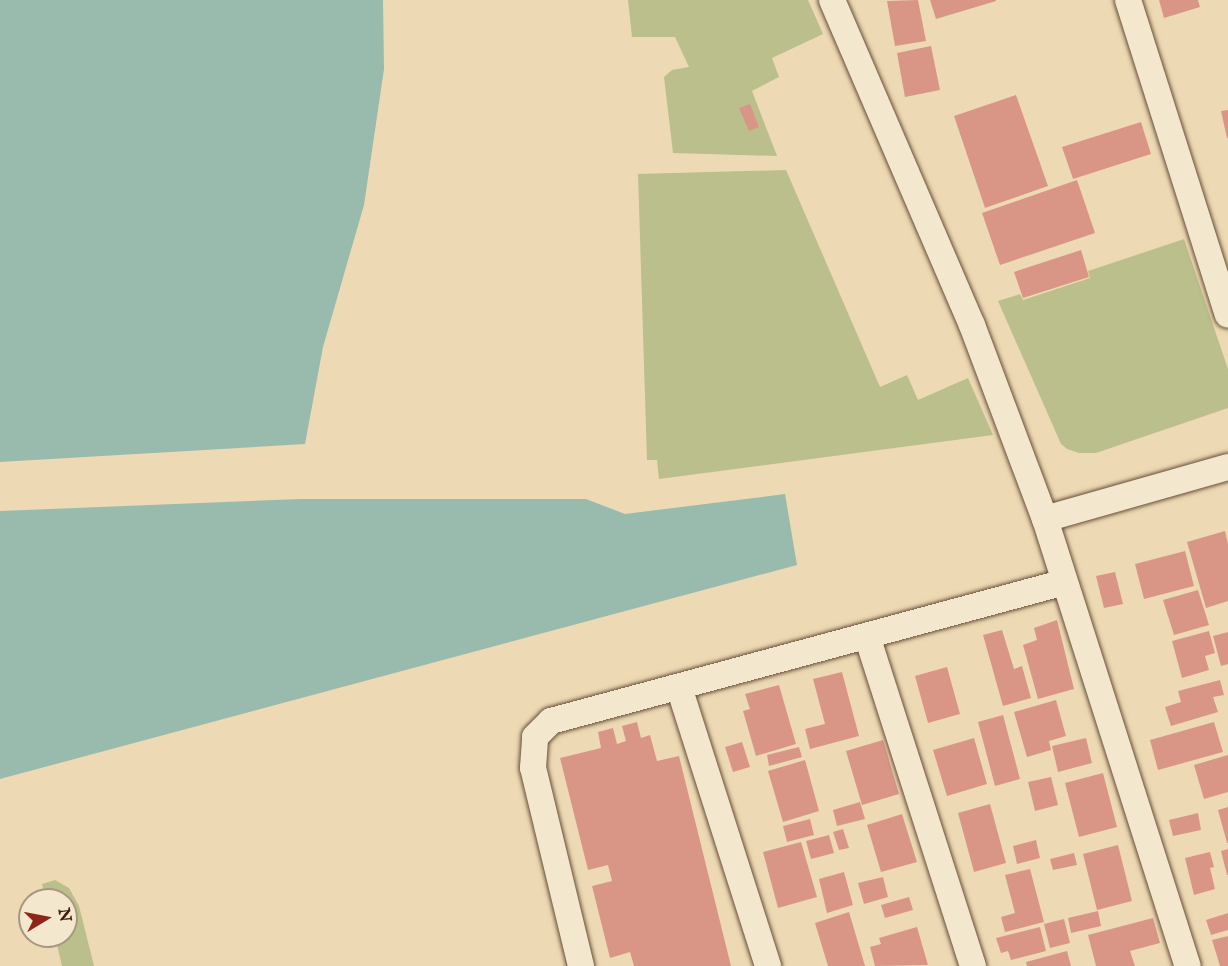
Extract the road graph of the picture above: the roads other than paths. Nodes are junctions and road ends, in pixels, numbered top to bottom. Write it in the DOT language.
graph roads {
  1 [pos="832,0"];
  2 [pos="1128,0"];
  3 [pos="1228,315"];
  4 [pos="1228,467"];
  5 [pos="1045,519"];
  6 [pos="1065,582"];
  7 [pos="867,636"];
  8 [pos="679,687"];
  9 [pos="581,966"];
  10 [pos="768,966"];
  11 [pos="973,966"];
  12 [pos="1188,966"];
  1 -- 5 [label="street"];
  2 -- 3 [label="street"];
  4 -- 5 [label="street"];
  5 -- 6 [label="street"];
  6 -- 7 [label="street"];
  6 -- 12 [label="street"];
  7 -- 8 [label="street"];
  7 -- 11 [label="street"];
  8 -- 9 [label="street"];
  8 -- 10 [label="street"];
}
